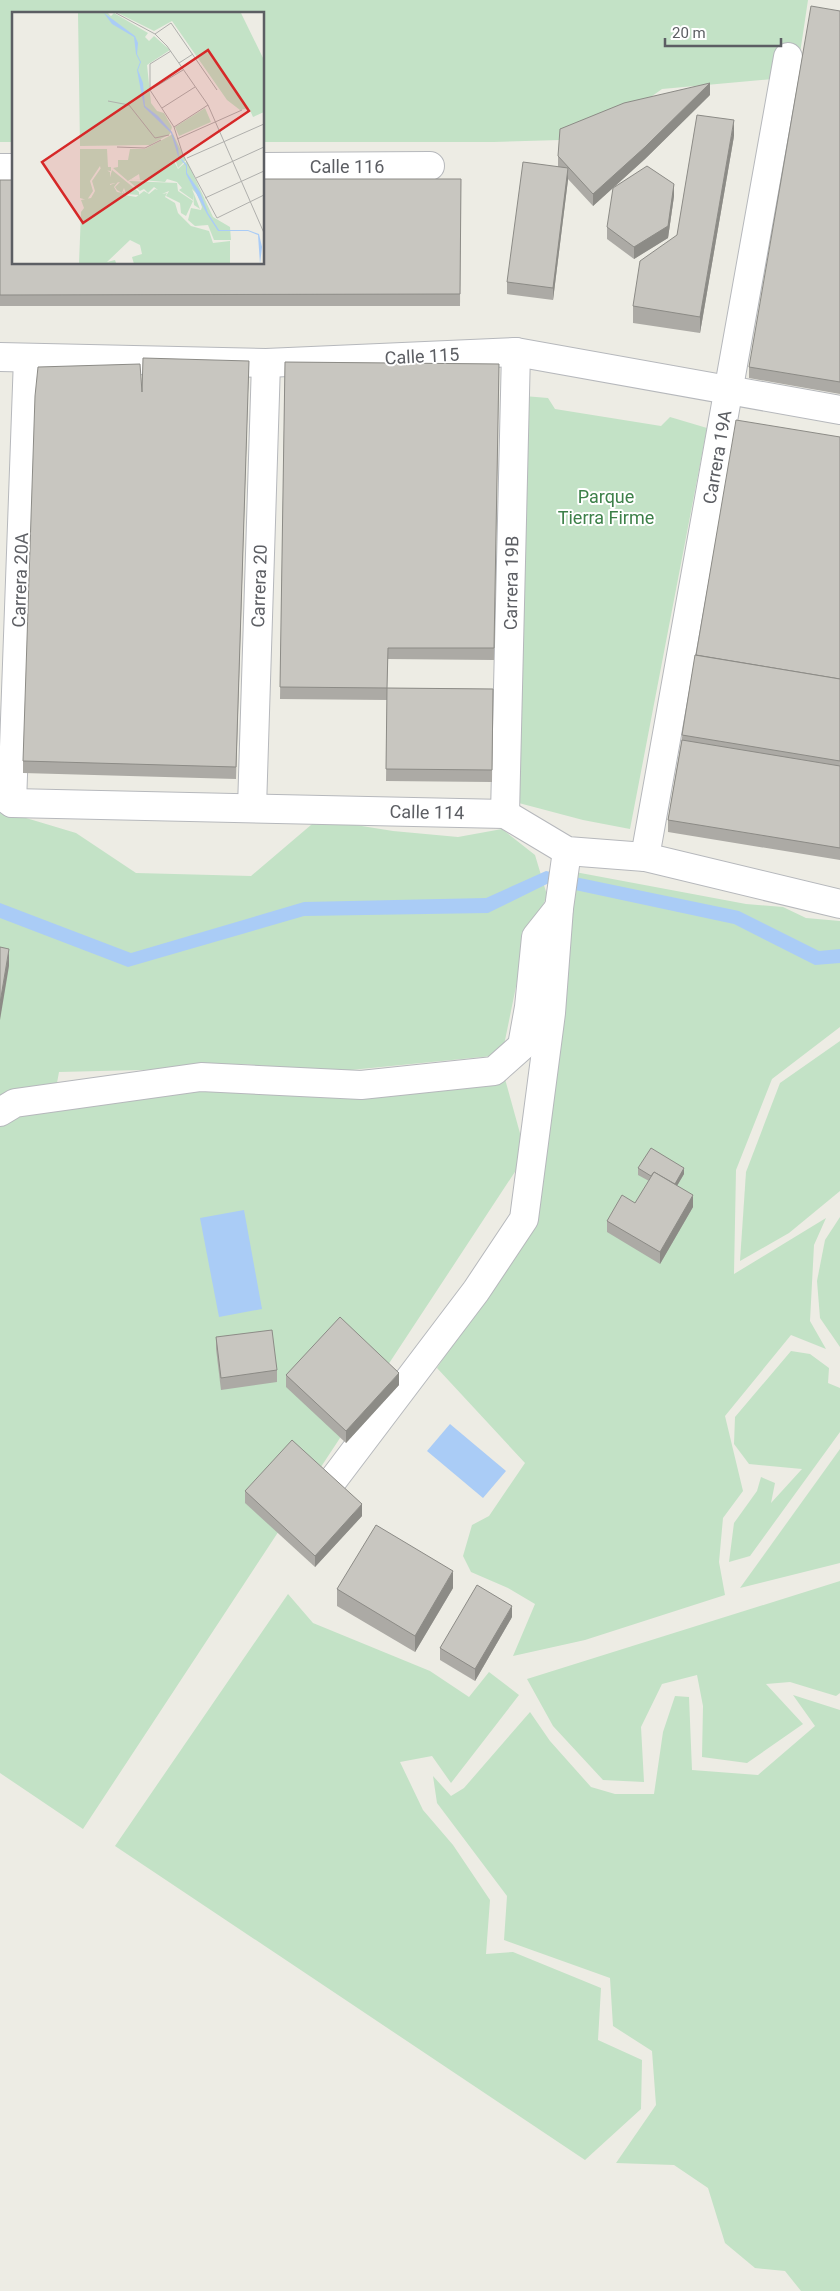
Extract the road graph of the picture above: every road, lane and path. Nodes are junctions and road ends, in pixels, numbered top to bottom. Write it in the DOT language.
graph roads {
  1 [pos="788,57"];
  2 [pos="430,166"];
  3 [pos="265,167"];
  4 [pos="516,352"];
  5 [pos="0,357"];
  6 [pos="28,358"];
  7 [pos="266,363"];
  8 [pos="729,390"];
  9 [pos="840,410"];
  10 [pos="6,799"];
  11 [pos="252,808"];
  12 [pos="505,814"];
  13 [pos="567,850"];
  14 [pos="645,857"];
  15 [pos="840,904"];
  16 [pos="558,908"];
  17 [pos="0,1112"];
  18 [pos="330,1484"];
  1 -- 8 [label="street, Carrera 19A"];
  2 -- 3 [label="street, Calle 116"];
  4 -- 7 [label="street, Calle 115"];
  4 -- 8 [label="street, Calle 115"];
  4 -- 12 [label="street, Carrera 19B"];
  5 -- 6 [label="street, Calle 115"];
  6 -- 7 [label="street, Calle 115"];
  6 -- 10 [label="street, Carrera 20A"];
  7 -- 11 [label="street, Carrera 20"];
  8 -- 9 [label="street, Calle 115"];
  8 -- 14 [label="street, Carrera 19A"];
  10 -- 11 [label="street, Calle 114"];
  11 -- 12 [label="street, Calle 114"];
  12 -- 13 [label="street, Calle 114"];
  13 -- 14 [label="street, Calle 114"];
  13 -- 16 [label="street"];
  14 -- 15 [label="street, Calle 114"];
  16 -- 17 [label="street"];
  16 -- 18 [label="street"];
}
